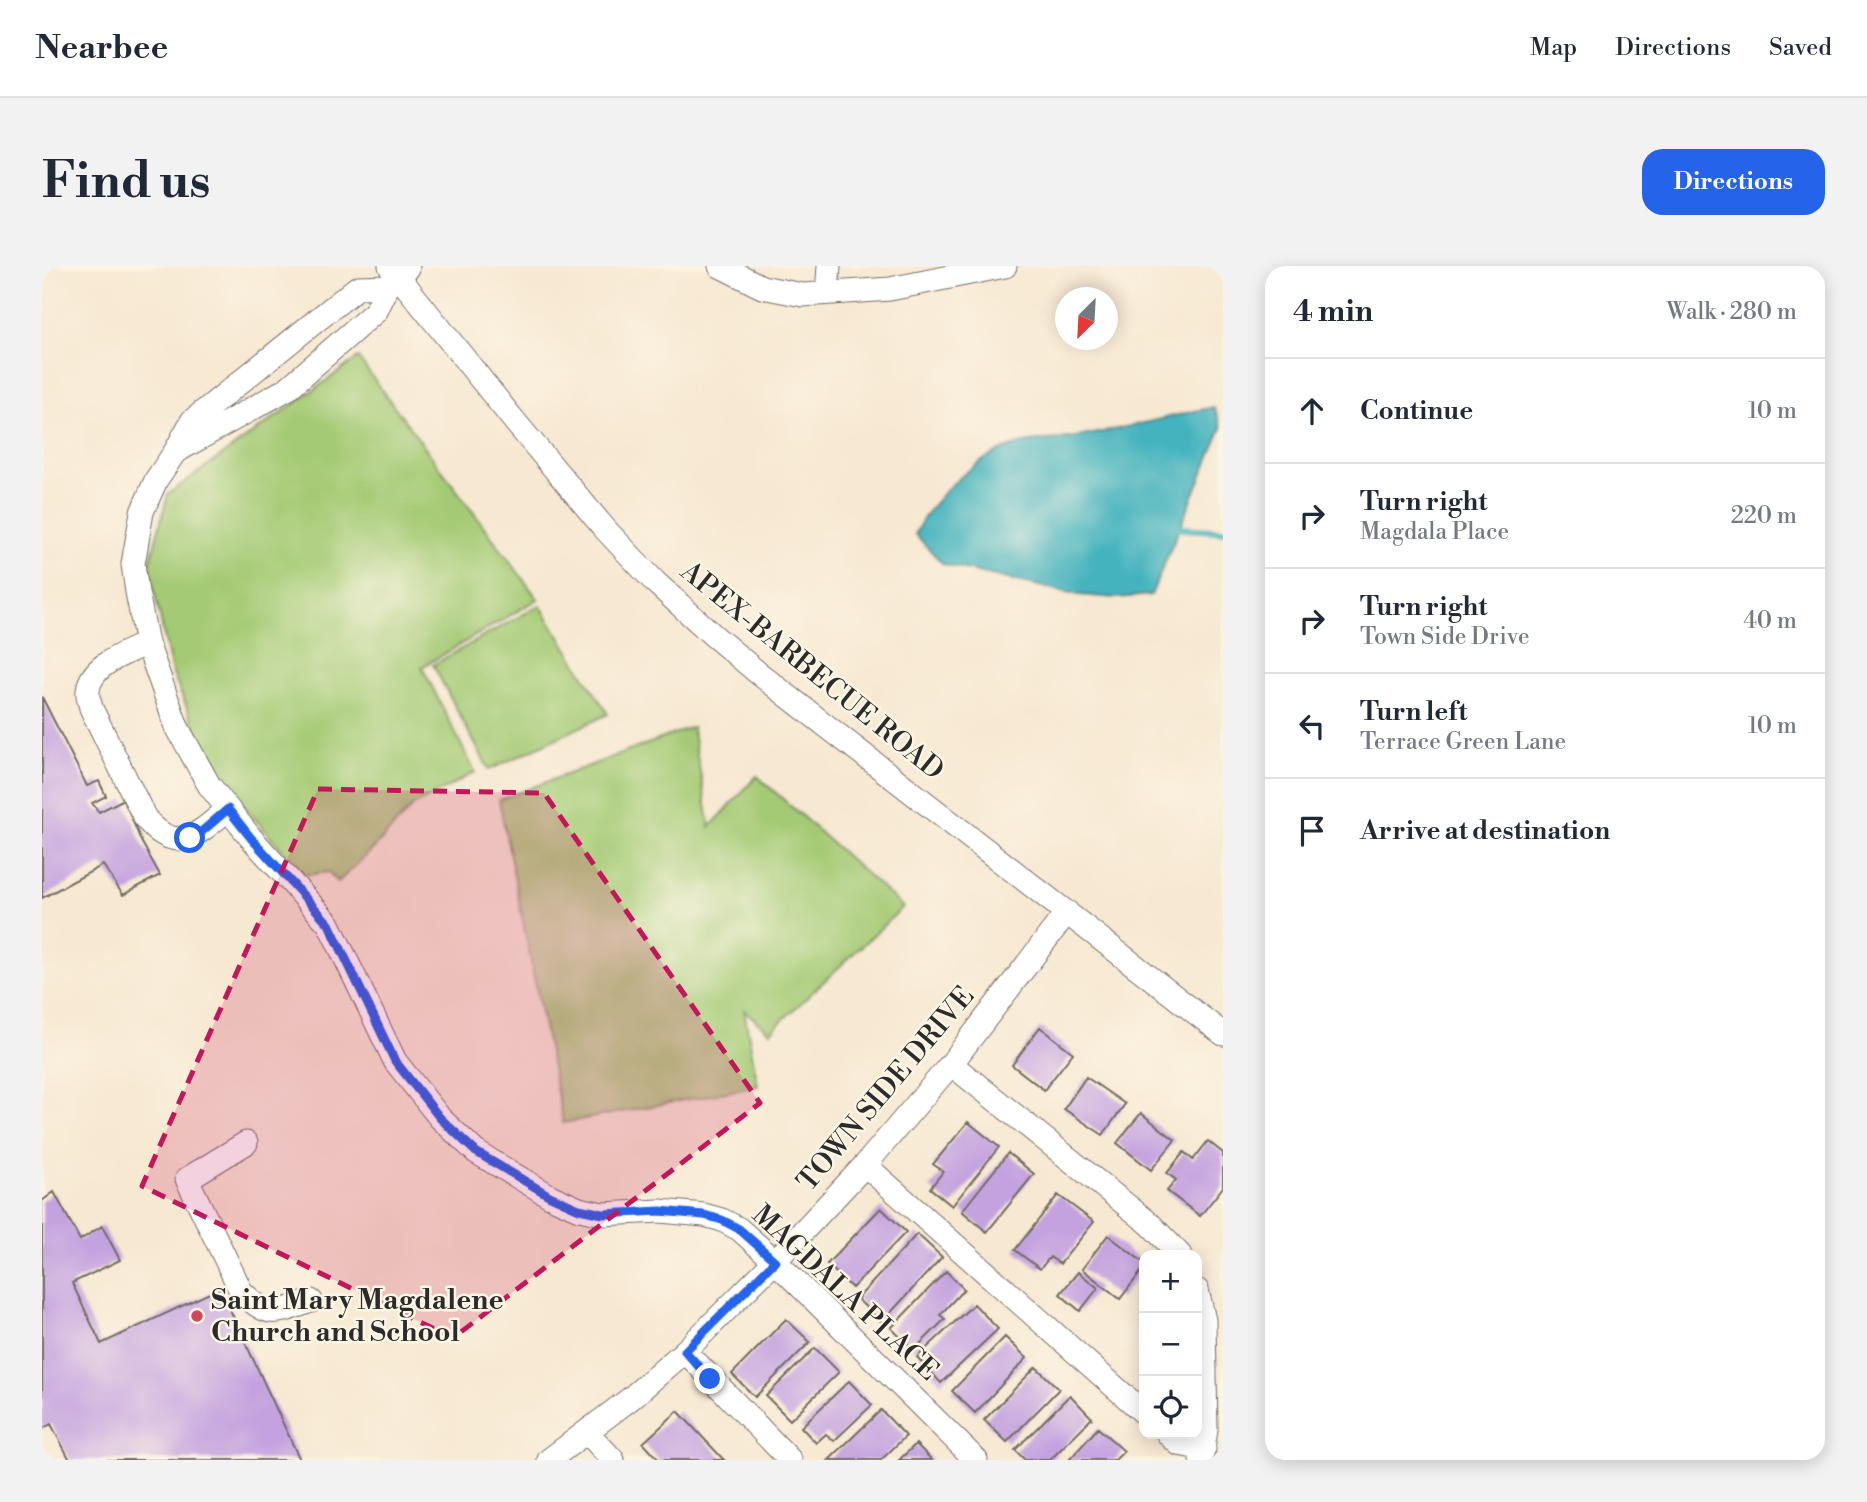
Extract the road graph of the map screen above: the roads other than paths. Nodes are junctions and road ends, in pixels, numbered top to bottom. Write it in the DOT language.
graph roads {
  1 [pos="720,266"];
  2 [pos="829,266"];
  3 [pos="1005,266"];
  4 [pos="397,274"];
  5 [pos="827,293"];
  6 [pos="175,452"];
  7 [pos="147,643"];
  8 [pos="228,809"];
  9 [pos="1067,912"];
  10 [pos="1223,1034"];
  11 [pos="951,1063"];
  12 [pos="246,1143"];
  13 [pos="865,1165"];
  14 [pos="1175,1250"];
  15 [pos="775,1261"];
  16 [pos="311,1301"];
  17 [pos="1202,1311"];
  18 [pos="685,1351"];
  19 [pos="1139,1409"];
  20 [pos="587,1433"];
  21 [pos="1174,1439"];
  22 [pos="1202,1455"];
  23 [pos="549,1460"];
  24 [pos="613,1460"];
  25 [pos="790,1460"];
  26 [pos="976,1460"];
  1 -- 5 [label="street"];
  2 -- 5 [label="street"];
  3 -- 5 [label="street"];
  4 -- 6 [label="street, MAGDALA PLACE"];
  4 -- 6 [label="street, MAGDALA PLACE"];
  4 -- 9 [label="street, APEX-BARBECUE ROAD"];
  6 -- 7 [label="street, MAGDALA PLACE"];
  7 -- 8 [label="street, MAGDALA PLACE"];
  7 -- 8 [label="street"];
  8 -- 15 [label="street, MAGDALA PLACE"];
  9 -- 10 [label="street, APEX-BARBECUE ROAD"];
  9 -- 11 [label="street, TOWN SIDE DRIVE"];
  11 -- 13 [label="street, TOWN SIDE DRIVE"];
  11 -- 14 [label="street"];
  12 -- 16 [label="street"];
  13 -- 15 [label="street, TOWN SIDE DRIVE"];
  13 -- 19 [label="street"];
  15 -- 18 [label="street, TOWN SIDE DRIVE"];
  15 -- 26 [label="street, MAGDALA PLACE"];
  17 -- 22 [label="street"];
  18 -- 20 [label="street, TOWN SIDE DRIVE"];
  18 -- 25 [label="street"];
  20 -- 23 [label="street, TOWN SIDE DRIVE"];
  20 -- 24 [label="street"];
  21 -- 22 [label="street"];
}
